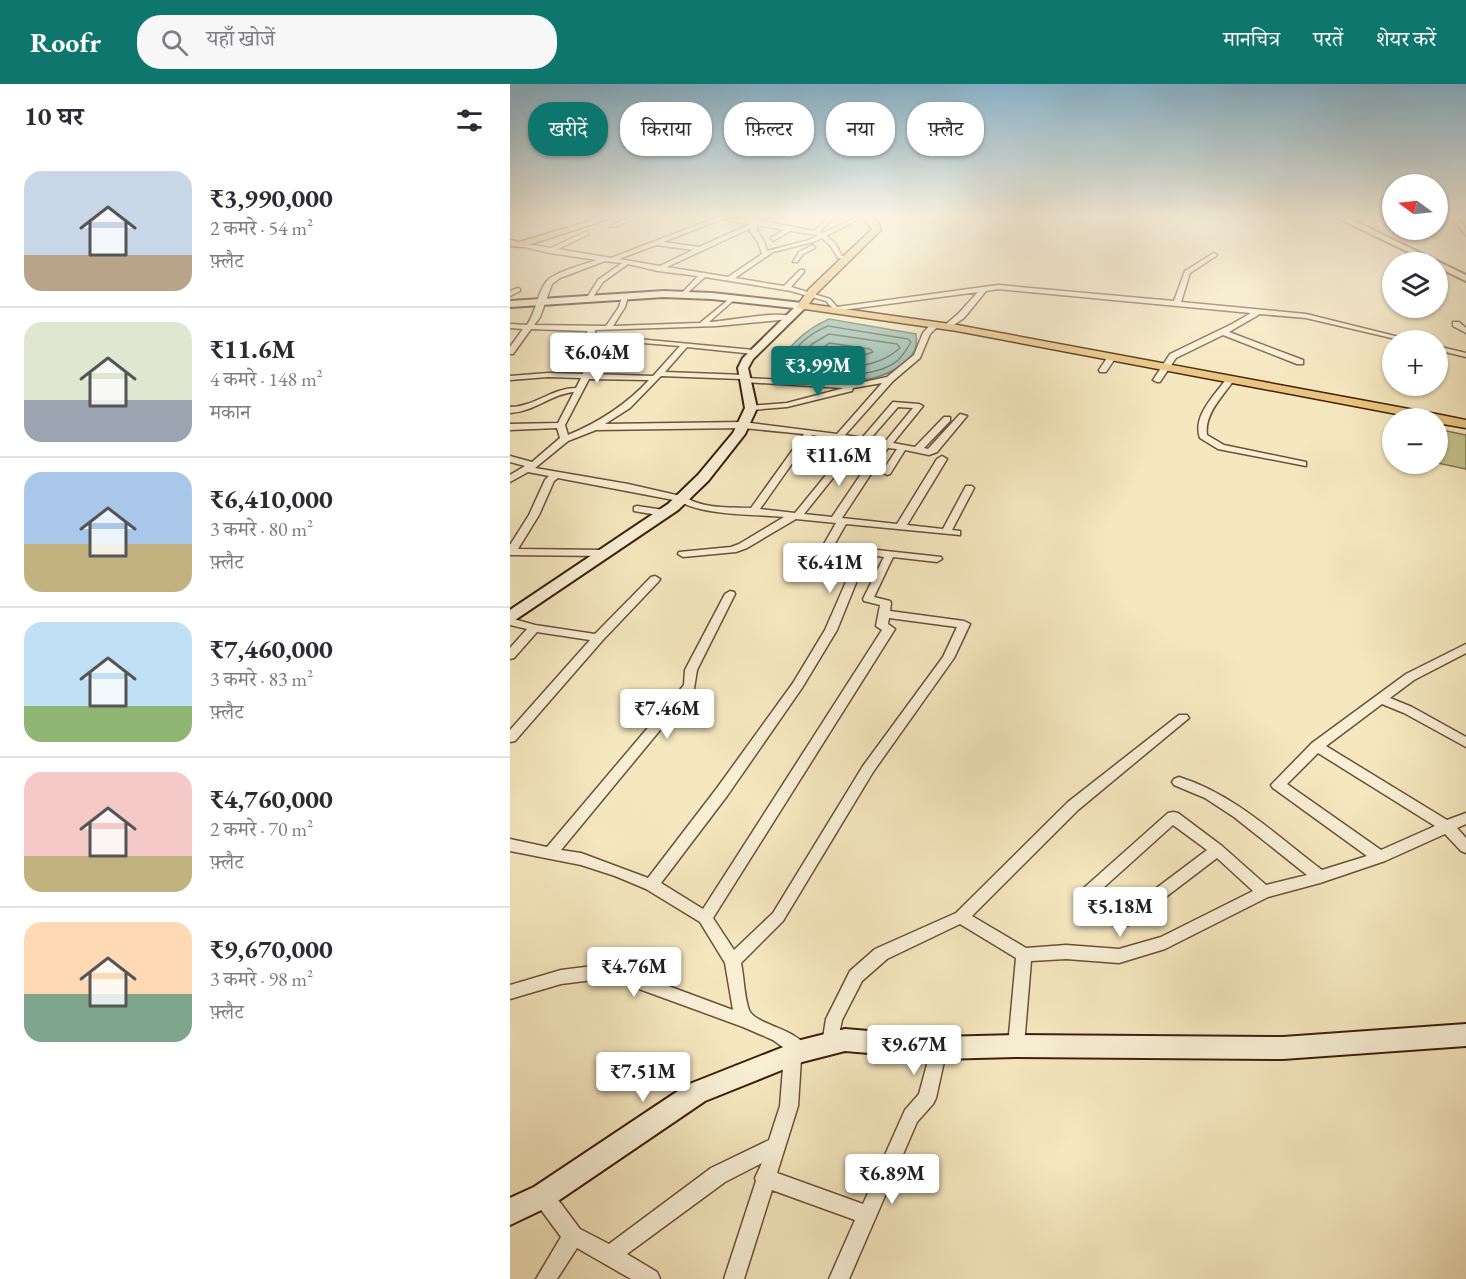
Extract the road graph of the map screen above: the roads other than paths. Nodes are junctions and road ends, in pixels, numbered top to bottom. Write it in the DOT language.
graph roads {
  1 [pos="571,273"];
  2 [pos="612,273"];
  3 [pos="682,273"];
  4 [pos="738,273"];
  5 [pos="800,273"];
  6 [pos="834,273"];
  7 [pos="1187,273"];
  8 [pos="702,276"];
  9 [pos="728,280"];
  10 [pos="786,288"];
  11 [pos="985,288"];
  12 [pos="518,290"];
  13 [pos="510,294"];
  14 [pos="683,295"];
  15 [pos="625,297"];
  16 [pos="733,298"];
  17 [pos="589,299"];
  18 [pos="806,300"];
  19 [pos="543,302"];
  20 [pos="1177,303"];
  21 [pos="510,304"];
  22 [pos="835,309"];
  23 [pos="1259,311"];
  24 [pos="790,317"];
  25 [pos="1455,324"];
  26 [pos="935,325"];
  27 [pos="512,327"];
  28 [pos="528,327"];
  29 [pos="609,327"];
  30 [pos="948,327"];
  31 [pos="1466,331"];
  32 [pos="592,332"];
  33 [pos="1223,332"];
  34 [pos="1382,334"];
  35 [pos="691,335"];
  36 [pos="754,351"];
  37 [pos="1448,351"];
  38 [pos="510,352"];
  39 [pos="1466,355"];
  40 [pos="1112,357"];
  41 [pos="1300,362"];
  42 [pos="1167,368"];
  43 [pos="1103,370"];
  44 [pos="586,376"];
  45 [pos="657,376"];
  46 [pos="510,378"];
  47 [pos="744,379"];
  48 [pos="890,379"];
  49 [pos="1157,380"];
  50 [pos="1230,380"];
  51 [pos="855,386"];
  52 [pos="579,390"];
  53 [pos="751,408"];
  54 [pos="1382,409"];
  55 [pos="510,410"];
  56 [pos="963,416"];
  57 [pos="947,419"];
  58 [pos="1448,421"];
  59 [pos="1466,424"];
  60 [pos="561,425"];
  61 [pos="743,425"];
  62 [pos="596,426"];
  63 [pos="510,427"];
  64 [pos="810,432"];
  65 [pos="839,437"];
  66 [pos="565,439"];
  67 [pos="862,441"];
  68 [pos="886,445"];
  69 [pos="902,448"];
  70 [pos="917,450"];
  71 [pos="510,459"];
  72 [pos="942,459"];
  73 [pos="1303,464"];
  74 [pos="529,467"];
  75 [pos="887,472"];
  76 [pos="557,474"];
  77 [pos="510,479"];
  78 [pos="969,488"];
  79 [pos="682,499"];
  80 [pos="637,509"];
  81 [pos="754,511"];
  82 [pos="664,513"];
  83 [pos="795,516"];
  84 [pos="839,520"];
  85 [pos="901,526"];
  86 [pos="511,552"];
  87 [pos="606,553"];
  88 [pos="683,554"];
  89 [pos="890,554"];
  90 [pos="937,559"];
  91 [pos="791,566"];
  92 [pos="815,569"];
  93 [pos="855,573"];
  94 [pos="655,579"];
  95 [pos="730,594"];
  96 [pos="886,614"];
  97 [pos="510,619"];
  98 [pos="534,628"];
  99 [pos="598,638"];
  100 [pos="1466,648"];
  101 [pos="510,655"];
  102 [pos="1380,699"];
  103 [pos="1183,718"];
  104 [pos="510,738"];
  105 [pos="1466,743"];
  106 [pos="1317,746"];
  107 [pos="1179,782"];
  108 [pos="1466,818"];
  109 [pos="1448,827"];
  110 [pos="511,846"];
  111 [pos="1466,847"];
  112 [pos="1217,850"];
  113 [pos="551,852"];
  114 [pos="1380,857"];
  115 [pos="1320,877"];
  116 [pos="651,885"];
  117 [pos="1264,892"];
  118 [pos="961,916"];
  119 [pos="705,918"];
  120 [pos="1024,955"];
  121 [pos="734,961"];
  122 [pos="510,992"];
  123 [pos="746,1018"];
  124 [pos="1466,1035"];
  125 [pos="830,1044"];
  126 [pos="1016,1046"];
  127 [pos="939,1048"];
  128 [pos="797,1053"];
  129 [pos="776,1146"];
  130 [pos="764,1179"];
  131 [pos="543,1196"];
  132 [pos="510,1212"];
  133 [pos="868,1215"];
  134 [pos="573,1236"];
  135 [pos="610,1255"];
  136 [pos="546,1279"];
  137 [pos="650,1279"];
  138 [pos="734,1279"];
  139 [pos="839,1279"];
  1 -- 19 [label="street"];
  2 -- 17 [label="street"];
  3 -- 8 [label="street"];
  4 -- 9 [label="street"];
  5 -- 10 [label="street"];
  6 -- 18 [label="main road"];
  7 -- 20 [label="street"];
  8 -- 9 [label="street"];
  8 -- 14 [label="street"];
  9 -- 10 [label="street"];
  10 -- 18 [label="street"];
  11 -- 20 [label="street"];
  11 -- 22 [label="street"];
  11 -- 30 [label="street"];
  12 -- 13 [label="street"];
  14 -- 15 [label="main road"];
  14 -- 16 [label="main road"];
  15 -- 17 [label="main road"];
  15 -- 29 [label="street"];
  16 -- 18 [label="main road"];
  16 -- 35 [label="street"];
  17 -- 19 [label="main road"];
  18 -- 22 [label="main road"];
  18 -- 24 [label="main road"];
  19 -- 21 [label="main road"];
  19 -- 28 [label="street"];
  20 -- 23 [label="street"];
  22 -- 26 [label="main road"];
  23 -- 33 [label="street"];
  23 -- 34 [label="street"];
  24 -- 35 [label="street"];
  24 -- 36 [label="main road"];
  25 -- 31 [label="street"];
  26 -- 30 [label="main road"];
  26 -- 48 [label="street"];
  27 -- 28 [label="street"];
  28 -- 32 [label="street"];
  28 -- 38 [label="street"];
  29 -- 32 [label="street"];
  29 -- 35 [label="street"];
  30 -- 40 [label="main road"];
  32 -- 35 [label="street"];
  32 -- 44 [label="street"];
  33 -- 41 [label="street"];
  33 -- 42 [label="street"];
  35 -- 36 [label="street"];
  35 -- 45 [label="street"];
  36 -- 47 [label="main road"];
  37 -- 39 [label="street"];
  40 -- 42 [label="main road"];
  40 -- 43 [label="street"];
  42 -- 49 [label="street"];
  42 -- 50 [label="main road"];
  44 -- 45 [label="street"];
  44 -- 46 [label="street"];
  44 -- 52 [label="street"];
  45 -- 47 [label="street"];
  45 -- 62 [label="street"];
  47 -- 51 [label="street"];
  47 -- 53 [label="main road"];
  48 -- 51 [label="street"];
  48 -- 65 [label="street"];
  50 -- 54 [label="main road"];
  50 -- 73 [label="street"];
  51 -- 53 [label="street"];
  52 -- 55 [label="street"];
  52 -- 60 [label="street"];
  53 -- 61 [label="main road"];
  56 -- 70 [label="street"];
  57 -- 70 [label="street"];
  58 -- 59 [label="main road"];
  60 -- 63 [label="street"];
  60 -- 66 [label="street"];
  61 -- 62 [label="street"];
  61 -- 64 [label="street"];
  61 -- 79 [label="main road"];
  62 -- 66 [label="street"];
  64 -- 65 [label="street"];
  64 -- 81 [label="street"];
  65 -- 67 [label="street"];
  66 -- 74 [label="street"];
  67 -- 68 [label="street"];
  67 -- 68 [label="street"];
  67 -- 83 [label="street"];
  68 -- 69 [label="street"];
  68 -- 84 [label="street"];
  69 -- 70 [label="street"];
  69 -- 75 [label="street"];
  71 -- 74 [label="street"];
  72 -- 85 [label="street"];
  74 -- 76 [label="street"];
  74 -- 77 [label="street"];
  76 -- 79 [label="street"];
  76 -- 86 [label="street"];
  78 -- 85 [label="street"];
  79 -- 81 [label="street"];
  79 -- 82 [label="main road"];
  80 -- 82 [label="street"];
  81 -- 83 [label="street"];
  82 -- 87 [label="main road"];
  83 -- 84 [label="street"];
  83 -- 88 [label="street"];
  84 -- 85 [label="street"];
  84 -- 92 [label="street"];
  86 -- 87 [label="street"];
  87 -- 97 [label="main road"];
  89 -- 90 [label="street"];
  89 -- 93 [label="street"];
  89 -- 96 [label="street"];
  91 -- 92 [label="street"];
  92 -- 93 [label="street"];
  93 -- 116 [label="street"];
  94 -- 99 [label="street"];
  95 -- 113 [label="street"];
  96 -- 119 [label="street"];
  96 -- 121 [label="street"];
  97 -- 98 [label="street"];
  98 -- 99 [label="street"];
  98 -- 101 [label="street"];
  99 -- 104 [label="street"];
  100 -- 102 [label="street"];
  102 -- 105 [label="street"];
  102 -- 106 [label="street"];
  103 -- 118 [label="street"];
  106 -- 109 [label="street"];
  106 -- 114 [label="street"];
  107 -- 115 [label="street"];
  108 -- 109 [label="street"];
  109 -- 111 [label="street"];
  109 -- 114 [label="street"];
  110 -- 113 [label="street"];
  112 -- 112 [label="street"];
  112 -- 117 [label="street"];
  113 -- 116 [label="street"];
  114 -- 115 [label="street"];
  115 -- 117 [label="street"];
  116 -- 119 [label="street"];
  117 -- 120 [label="street"];
  118 -- 120 [label="street"];
  118 -- 125 [label="street"];
  119 -- 121 [label="street"];
  120 -- 126 [label="street"];
  121 -- 123 [label="street"];
  122 -- 123 [label="street"];
  123 -- 128 [label="street"];
  124 -- 126 [label="main road"];
  125 -- 127 [label="main road"];
  125 -- 128 [label="main road"];
  126 -- 127 [label="main road"];
  127 -- 133 [label="street"];
  128 -- 129 [label="street"];
  128 -- 131 [label="main road"];
  129 -- 130 [label="street"];
  129 -- 135 [label="street"];
  130 -- 133 [label="street"];
  130 -- 138 [label="street"];
  131 -- 132 [label="main road"];
  131 -- 134 [label="street"];
  133 -- 139 [label="street"];
  134 -- 135 [label="street"];
  134 -- 136 [label="street"];
  135 -- 137 [label="street"];
}
